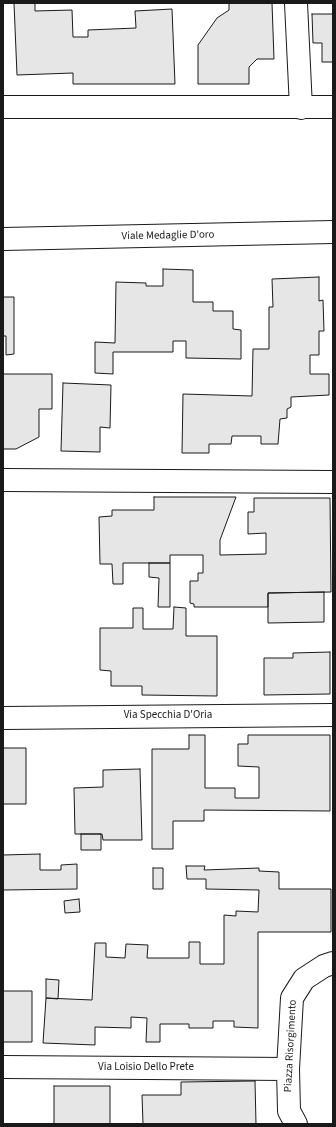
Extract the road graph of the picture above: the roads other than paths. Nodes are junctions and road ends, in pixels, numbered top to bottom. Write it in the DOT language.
graph roads {
  1 [pos="296,3"];
  2 [pos="3,107"];
  3 [pos="333,107"];
  4 [pos="301,108"];
  5 [pos="333,232"];
  6 [pos="3,239"];
  7 [pos="3,480"];
  8 [pos="333,482"];
  9 [pos="333,715"];
  10 [pos="3,718"];
  11 [pos="333,963"];
  12 [pos="3,1067"];
  13 [pos="288,1069"];
  14 [pos="296,1124"];
  1 -- 4 [label="street"];
  2 -- 4 [label="street"];
  3 -- 4 [label="street"];
  5 -- 6 [label="street, Viale Medaglie D'oro"];
  7 -- 8 [label="street"];
  9 -- 10 [label="street, Via Specchia D'Oria"];
  11 -- 13 [label="street, Piazza Risorgimento"];
  12 -- 13 [label="street, Via Loisio Dello Prete"];
  13 -- 14 [label="street, Piazza Risorgimento"];
}
